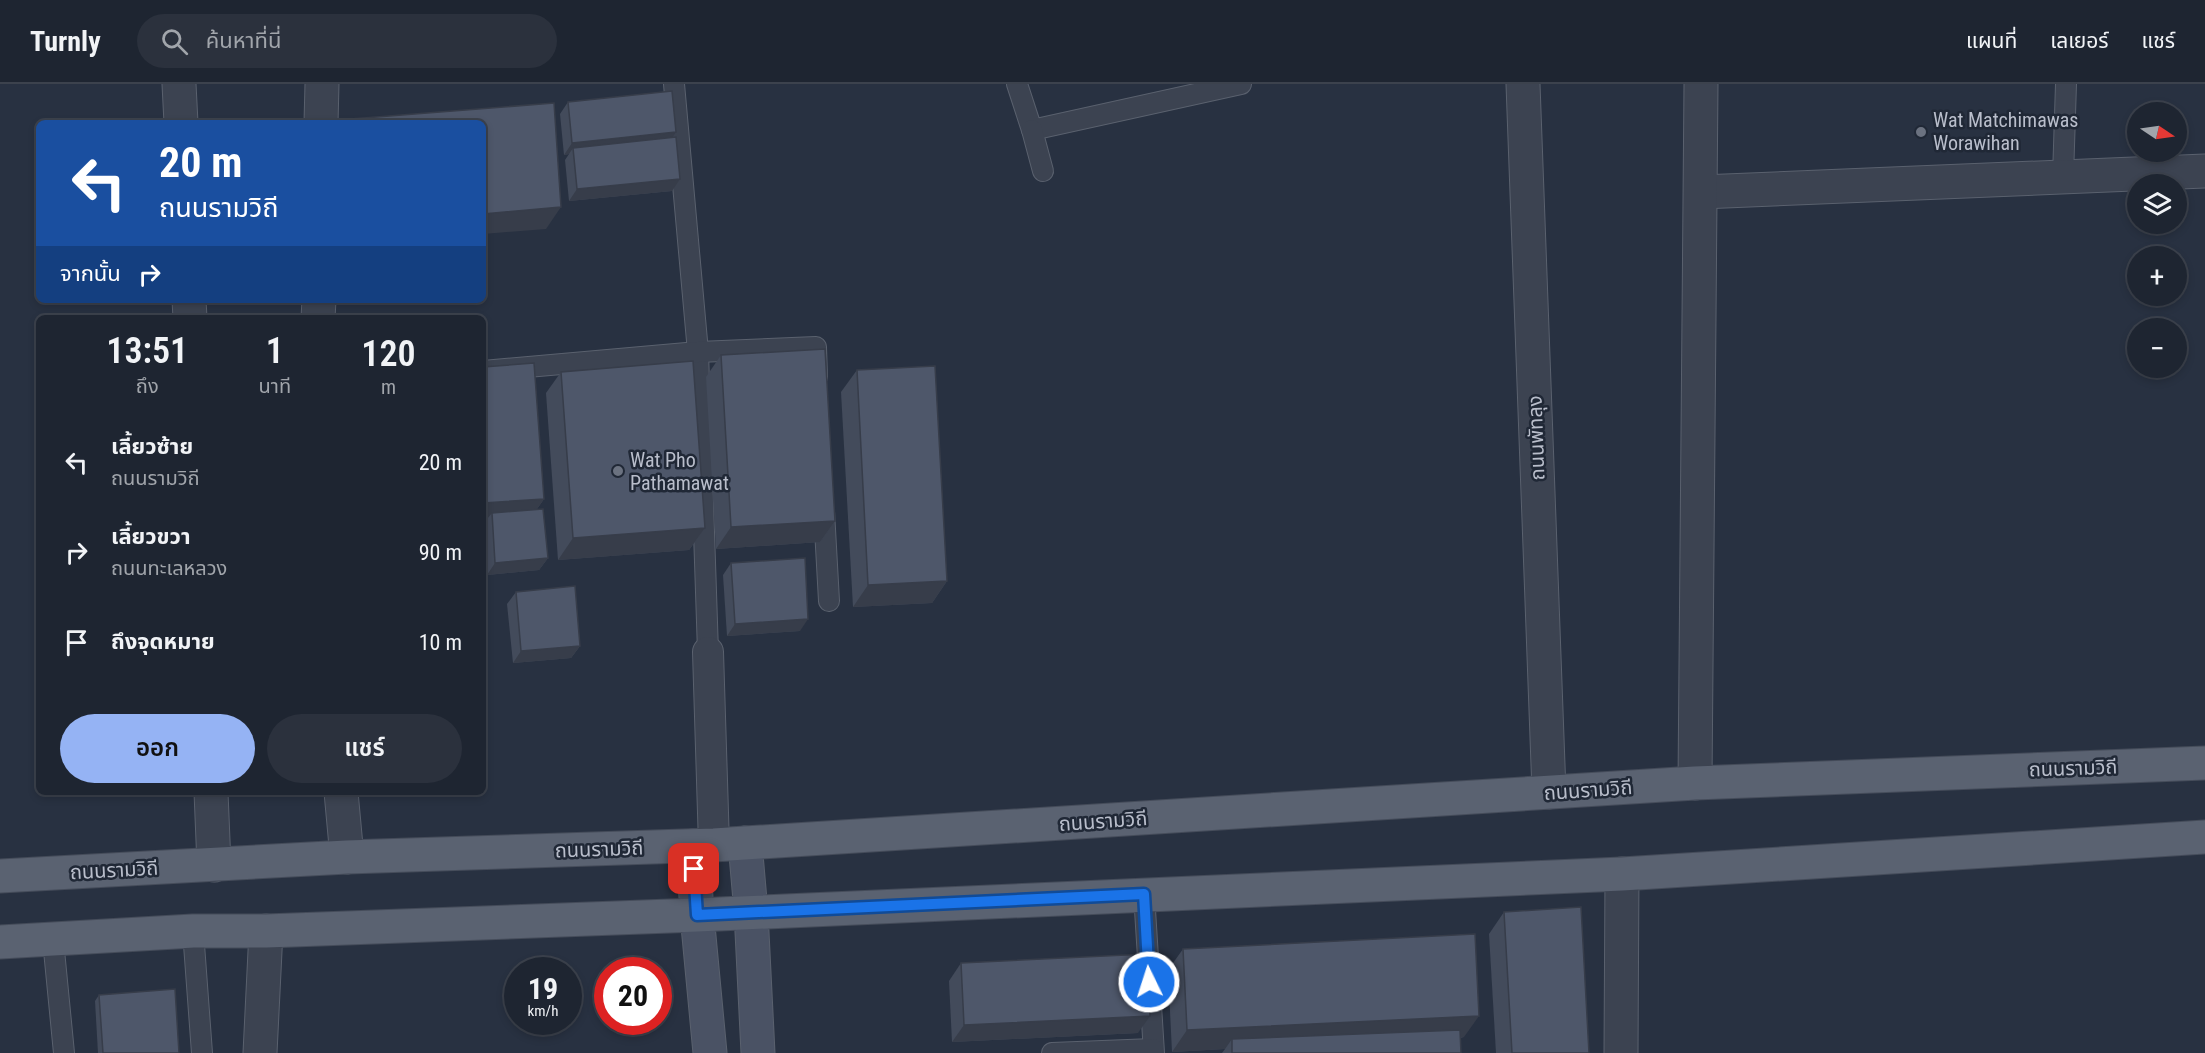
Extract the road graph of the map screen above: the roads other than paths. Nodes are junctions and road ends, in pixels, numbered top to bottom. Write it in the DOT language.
graph roads {
  1 [pos="179,84"];
  2 [pos="322,84"];
  3 [pos="674,84"];
  4 [pos="1017,84"];
  5 [pos="1241,84"];
  6 [pos="1523,84"];
  7 [pos="1701,84"];
  8 [pos="2066,84"];
  9 [pos="181,120"];
  10 [pos="321,120"];
  11 [pos="1032,130"];
  12 [pos="1043,171"];
  13 [pos="2205,171"];
  14 [pos="2063,177"];
  15 [pos="1701,192"];
  16 [pos="698,352"];
  17 [pos="486,371"];
  18 [pos="818,393"];
  19 [pos="823,497"];
  20 [pos="829,601"];
  21 [pos="708,652"];
  22 [pos="2205,763"];
  23 [pos="1695,783"];
  24 [pos="1549,792"];
  25 [pos="211,795"];
  26 [pos="341,795"];
  27 [pos="2205,837"];
  28 [pos="717,845"];
  29 [pos="347,857"];
  30 [pos="214,865"];
  31 [pos="1622,874"];
  32 [pos="0,876"];
  33 [pos="1144,894"];
  34 [pos="752,912"];
  35 [pos="697,915"];
  36 [pos="193,931"];
  37 [pos="266,931"];
  38 [pos="53,940"];
  39 [pos="0,942"];
  40 [pos="1154,1051"];
  41 [pos="64,1053"];
  42 [pos="202,1053"];
  43 [pos="260,1053"];
  44 [pos="710,1053"];
  45 [pos="758,1053"];
  46 [pos="1052,1053"];
  47 [pos="1622,1053"];
  1 -- 9 [label="street"];
  2 -- 10 [label="street"];
  3 -- 16 [label="lane"];
  4 -- 11 [label="lane"];
  5 -- 11 [label="lane"];
  6 -- 24 [label="street, ถนนพัทลุง"];
  7 -- 15 [label="street"];
  8 -- 14 [label="lane"];
  11 -- 12 [label="lane"];
  13 -- 14 [label="street"];
  14 -- 15 [label="street"];
  15 -- 23 [label="street"];
  16 -- 17 [label="lane"];
  16 -- 18 [label="lane"];
  16 -- 21 [label="lane"];
  19 -- 20 [label="lane"];
  21 -- 28 [label="street"];
  22 -- 23 [label="main road, ถนนรามวิถี"];
  23 -- 24 [label="main road, ถนนรามวิถี"];
  24 -- 28 [label="main road, ถนนรามวิถี"];
  25 -- 30 [label="street"];
  26 -- 29 [label="street"];
  27 -- 31 [label="main road"];
  28 -- 29 [label="main road, ถนนรามวิถี"];
  28 -- 34 [label="main road"];
  28 -- 35 [label="main road"];
  29 -- 30 [label="main road, ถนนรามวิถี"];
  30 -- 32 [label="main road, ถนนรามวิถี"];
  31 -- 33 [label="main road"];
  31 -- 47 [label="street"];
  33 -- 34 [label="main road"];
  33 -- 40 [label="lane"];
  34 -- 35 [label="main road"];
  34 -- 45 [label="main road"];
  35 -- 37 [label="main road"];
  35 -- 44 [label="main road"];
  36 -- 37 [label="main road"];
  36 -- 38 [label="main road"];
  36 -- 42 [label="lane"];
  37 -- 43 [label="street"];
  38 -- 39 [label="main road"];
  38 -- 41 [label="lane"];
  40 -- 46 [label="lane"];
}
